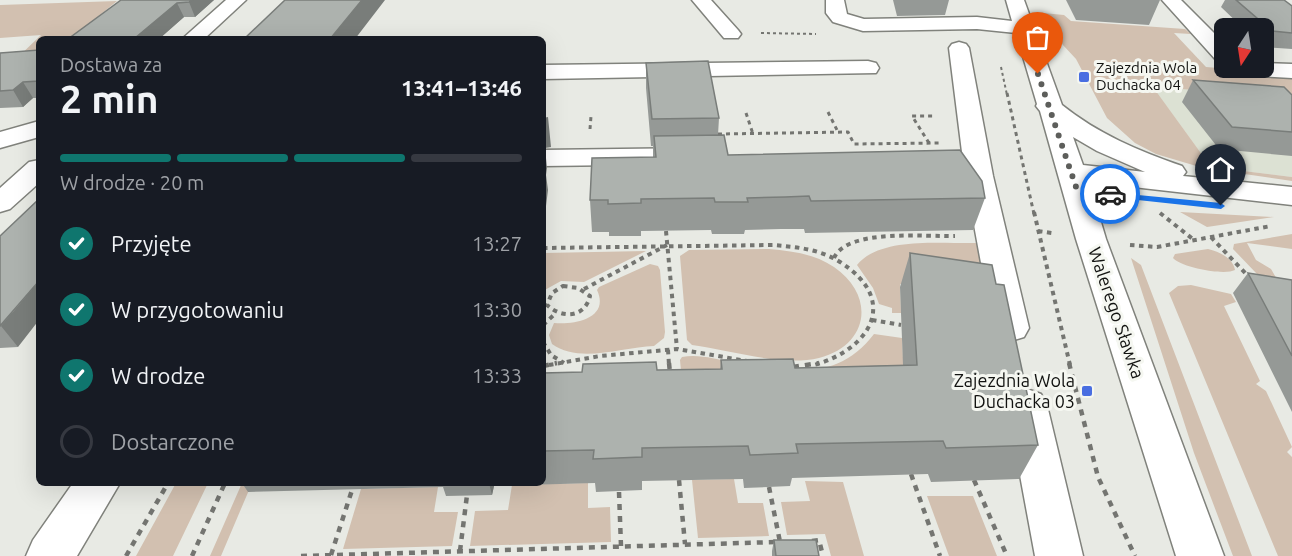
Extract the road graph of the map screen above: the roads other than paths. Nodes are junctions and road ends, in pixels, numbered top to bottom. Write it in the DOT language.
graph roads {
  1 [pos="237,0"];
  2 [pos="701,0"];
  3 [pos="835,0"];
  4 [pos="973,0"];
  5 [pos="1015,0"];
  6 [pos="1171,0"];
  7 [pos="1013,26"];
  8 [pos="731,34"];
  9 [pos="195,36"];
  10 [pos="968,36"];
  11 [pos="1214,45"];
  12 [pos="868,68"];
  13 [pos="1274,70"];
  14 [pos="1292,71"];
  15 [pos="546,72"];
  16 [pos="1048,106"];
  17 [pos="36,130"];
  18 [pos="0,140"];
  19 [pos="718,156"];
  20 [pos="546,158"];
  21 [pos="36,171"];
  22 [pos="1074,181"];
  23 [pos="1220,187"];
  24 [pos="1292,196"];
  25 [pos="0,203"];
  26 [pos="1284,218"];
  27 [pos="96,486"];
  28 [pos="50,556"];
  29 [pos="1059,556"];
  30 [pos="1200,556"];
  1 -- 9 [label="street"];
  2 -- 8 [label="street"];
  3 -- 10 [label="street"];
  4 -- 10 [label="street"];
  5 -- 7 [label="street, Walerego Sławka"];
  6 -- 11 [label="street"];
  7 -- 10 [label="street"];
  7 -- 16 [label="street, Walerego Sławka"];
  10 -- 29 [label="street"];
  12 -- 15 [label="street"];
  13 -- 14 [label="street"];
  16 -- 22 [label="street, Walerego Sławka"];
  16 -- 23 [label="street"];
  17 -- 18 [label="street"];
  19 -- 20 [label="street"];
  21 -- 25 [label="street"];
  22 -- 23 [label="street"];
  22 -- 26 [label="street"];
  22 -- 30 [label="street, Walerego Sławka"];
  23 -- 24 [label="street"];
  27 -- 28 [label="street"];
}
